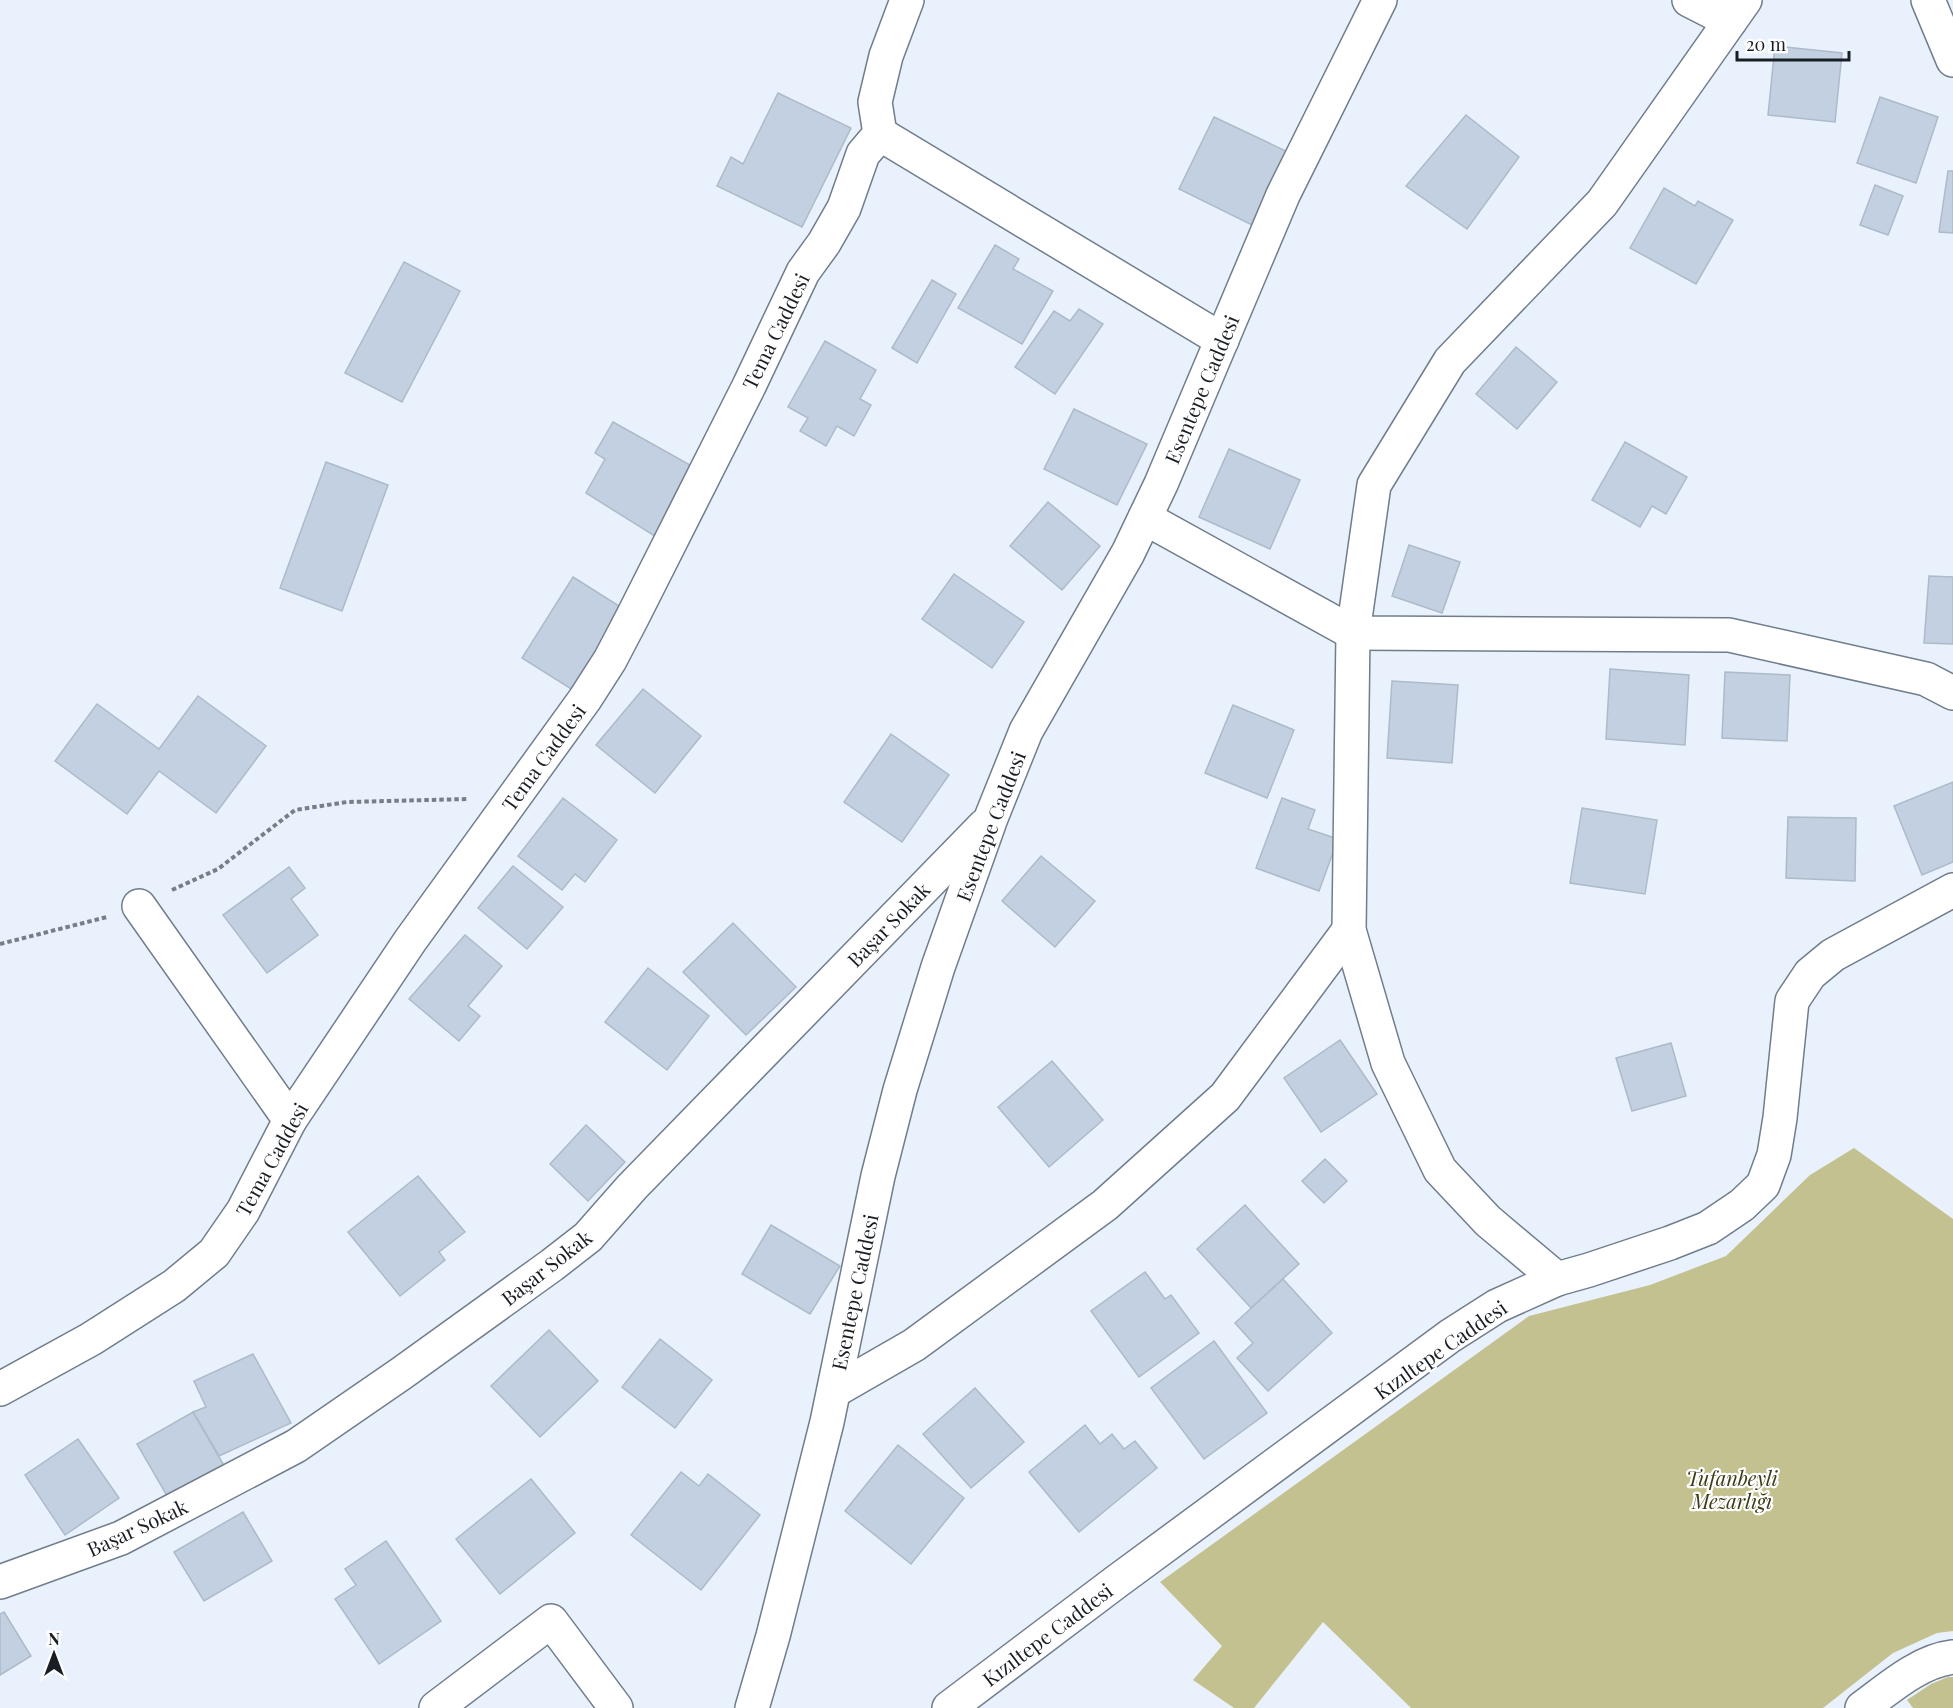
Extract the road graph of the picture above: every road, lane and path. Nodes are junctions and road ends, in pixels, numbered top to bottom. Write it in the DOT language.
graph roads {
  1 [pos="908,0"];
  2 [pos="1380,0"];
  3 [pos="1689,0"];
  4 [pos="1928,0"];
  5 [pos="1738,11"];
  6 [pos="1953,60"];
  7 [pos="880,134"];
  8 [pos="1222,340"];
  9 [pos="1144,518"];
  10 [pos="1353,633"];
  11 [pos="1953,693"];
  12 [pos="512,801"];
  13 [pos="991,818"];
  14 [pos="1953,890"];
  15 [pos="139,906"];
  16 [pos="1349,930"];
  17 [pos="0,944"];
  18 [pos="290,1120"];
  19 [pos="1557,1279"];
  20 [pos="0,1389"];
  21 [pos="834,1391"];
  22 [pos="0,1582"];
  23 [pos="1953,1657"];
  24 [pos="436,1708"];
  25 [pos="616,1708"];
  26 [pos="752,1708"];
  27 [pos="949,1708"];
  28 [pos="1862,1708"];
  1 -- 7 [label="street"];
  2 -- 8 [label="street, Esentepe Caddesi"];
  3 -- 5 [label="street"];
  4 -- 6 [label="street"];
  5 -- 10 [label="street"];
  7 -- 8 [label="street"];
  7 -- 12 [label="street, Tema Caddesi"];
  8 -- 9 [label="street, Esentepe Caddesi"];
  9 -- 10 [label="street"];
  9 -- 13 [label="street, Esentepe Caddesi"];
  10 -- 11 [label="street"];
  10 -- 16 [label="street"];
  12 -- 15 [label="path"];
  12 -- 18 [label="street, Tema Caddesi"];
  13 -- 21 [label="street, Esentepe Caddesi"];
  13 -- 22 [label="street, Başar Sokak"];
  14 -- 19 [label="street, Kızıltepe Caddesi"];
  15 -- 17 [label="path"];
  15 -- 18 [label="street"];
  16 -- 19 [label="street"];
  16 -- 21 [label="street"];
  18 -- 20 [label="street, Tema Caddesi"];
  19 -- 27 [label="street, Kızıltepe Caddesi"];
  21 -- 26 [label="street, Esentepe Caddesi"];
  23 -- 28 [label="street"];
  24 -- 25 [label="street"];
}
